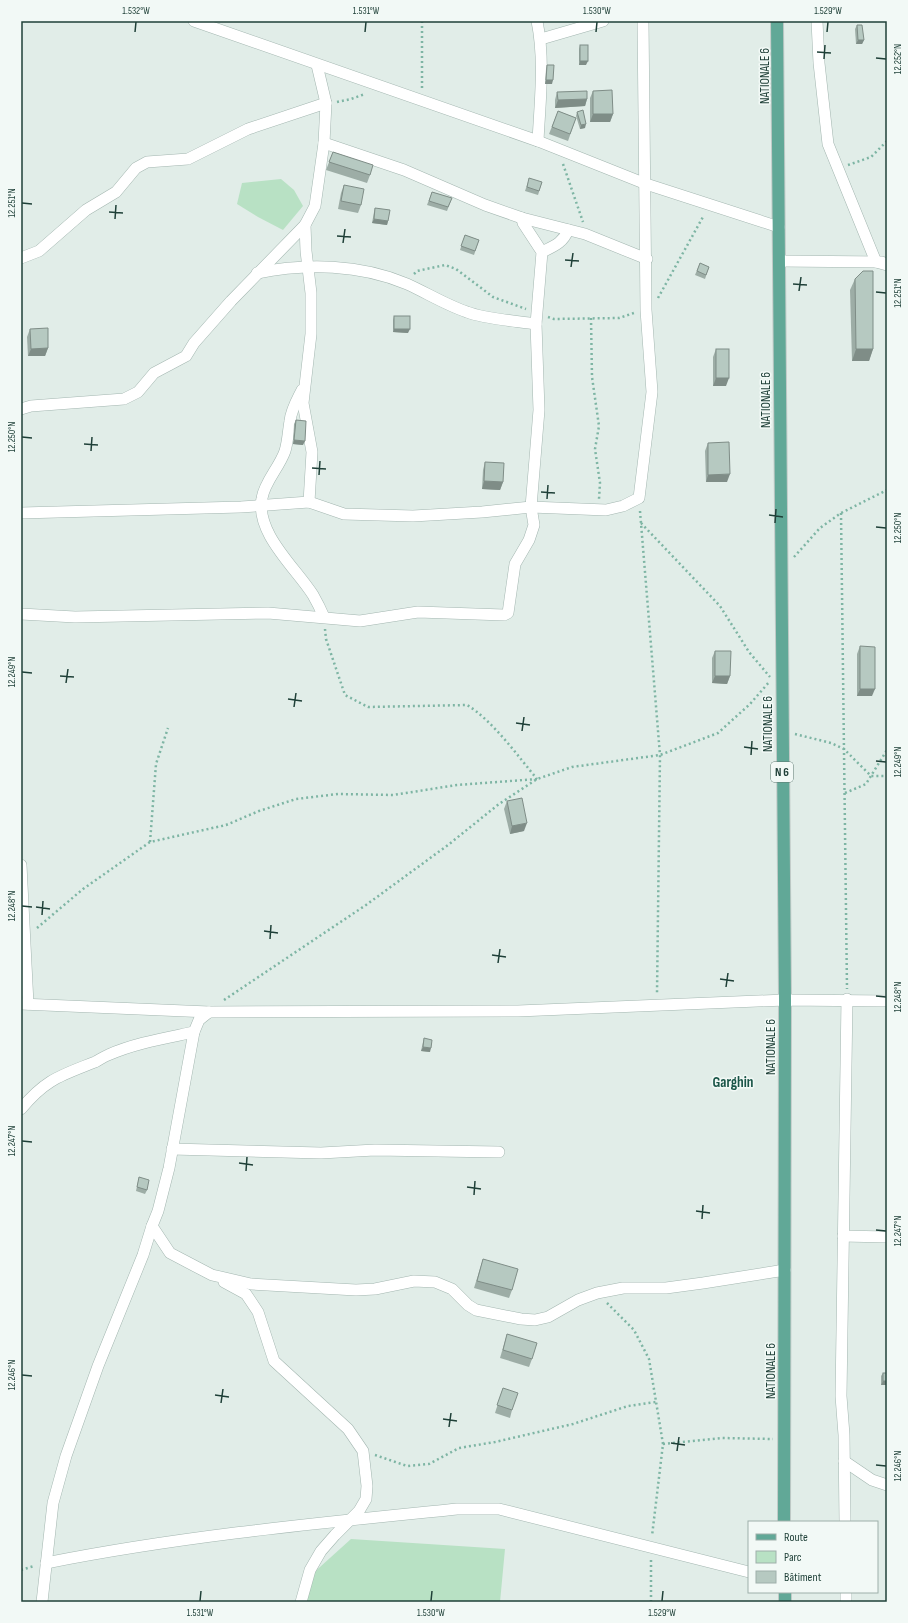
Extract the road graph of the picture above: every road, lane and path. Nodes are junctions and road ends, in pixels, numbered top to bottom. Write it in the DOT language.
graph roads {
  1 [pos="194,21"];
  2 [pos="422,21"];
  3 [pos="537,21"];
  4 [pos="603,21"];
  5 [pos="643,21"];
  6 [pos="777,21"];
  7 [pos="817,21"];
  8 [pos="225,27"];
  9 [pos="541,39"];
  10 [pos="317,65"];
  11 [pos="381,87"];
  12 [pos="422,102"];
  13 [pos="326,103"];
  14 [pos="538,141"];
  15 [pos="887,141"];
  16 [pos="324,143"];
  17 [pos="558,150"];
  18 [pos="836,167"];
  19 [pos="646,184"];
  20 [pos="710,206"];
  21 [pos="522,218"];
  22 [pos="305,226"];
  23 [pos="779,227"];
  24 [pos="568,230"];
  25 [pos="585,234"];
  26 [pos="542,252"];
  27 [pos="21,258"];
  28 [pos="647,259"];
  29 [pos="779,261"];
  30 [pos="881,262"];
  31 [pos="887,265"];
  32 [pos="309,267"];
  33 [pos="257,273"];
  34 [pos="668,279"];
  35 [pos="592,318"];
  36 [pos="536,324"];
  37 [pos="304,387"];
  38 [pos="21,409"];
  39 [pos="887,490"];
  40 [pos="639,498"];
  41 [pos="309,502"];
  42 [pos="261,506"];
  43 [pos="531,507"];
  44 [pos="596,509"];
  45 [pos="21,513"];
  46 [pos="841,513"];
  47 [pos="641,523"];
  48 [pos="780,573"];
  49 [pos="21,614"];
  50 [pos="324,617"];
  51 [pos="781,668"];
  52 [pos="772,679"];
  53 [pos="168,728"];
  54 [pos="781,730"];
  55 [pos="844,749"];
  56 [pos="887,750"];
  57 [pos="660,755"];
  58 [pos="871,776"];
  59 [pos="887,776"];
  60 [pos="538,779"];
  61 [pos="845,793"];
  62 [pos="150,842"];
  63 [pos="21,865"];
  64 [pos="25,938"];
  65 [pos="847,999"];
  66 [pos="784,1000"];
  67 [pos="887,1001"];
  68 [pos="25,1004"];
  69 [pos="657,1006"];
  70 [pos="209,1012"];
  71 [pos="194,1032"];
  72 [pos="21,1109"];
  73 [pos="172,1149"];
  74 [pos="499,1152"];
  75 [pos="152,1226"];
  76 [pos="843,1236"];
  77 [pos="887,1237"];
  78 [pos="785,1270"];
  79 [pos="212,1275"];
  80 [pos="597,1293"];
  81 [pos="656,1402"];
  82 [pos="784,1439"];
  83 [pos="663,1444"];
  84 [pos="363,1451"];
  85 [pos="844,1461"];
  86 [pos="887,1485"];
  87 [pos="349,1520"];
  88 [pos="784,1521"];
  89 [pos="845,1521"];
  90 [pos="651,1547"];
  91 [pos="46,1563"];
  92 [pos="748,1572"];
  93 [pos="42,1602"];
  94 [pos="300,1602"];
  95 [pos="651,1602"];
  1 -- 8 [label="street"];
  2 -- 12 [label="path"];
  3 -- 9 [label="street"];
  4 -- 9 [label="street"];
  5 -- 19 [label="street"];
  6 -- 23 [label="main road, NATIONALE 6 / N 6"];
  7 -- 18 [label="street"];
  8 -- 10 [label="street"];
  9 -- 14 [label="street"];
  10 -- 11 [label="street"];
  10 -- 13 [label="street"];
  11 -- 12 [label="street"];
  11 -- 13 [label="path"];
  12 -- 14 [label="street"];
  13 -- 16 [label="street"];
  13 -- 27 [label="street"];
  14 -- 17 [label="street"];
  15 -- 18 [label="path"];
  16 -- 21 [label="street"];
  16 -- 22 [label="street"];
  17 -- 19 [label="street"];
  17 -- 25 [label="path"];
  18 -- 30 [label="street"];
  19 -- 20 [label="street"];
  19 -- 28 [label="street"];
  20 -- 23 [label="street"];
  20 -- 34 [label="path"];
  21 -- 24 [label="street"];
  21 -- 26 [label="street"];
  22 -- 32 [label="street"];
  22 -- 33 [label="street"];
  23 -- 29 [label="main road, NATIONALE 6 / N 6"];
  24 -- 25 [label="street"];
  24 -- 26 [label="street"];
  25 -- 28 [label="street"];
  26 -- 36 [label="street"];
  28 -- 40 [label="street"];
  29 -- 30 [label="street"];
  29 -- 48 [label="main road, NATIONALE 6 / N 6"];
  30 -- 31 [label="street"];
  32 -- 33 [label="street"];
  32 -- 36 [label="street"];
  32 -- 37 [label="street"];
  33 -- 38 [label="street"];
  35 -- 44 [label="path"];
  36 -- 43 [label="street"];
  37 -- 41 [label="street"];
  37 -- 42 [label="street"];
  39 -- 46 [label="path"];
  40 -- 44 [label="street"];
  40 -- 47 [label="path"];
  41 -- 42 [label="street"];
  41 -- 43 [label="street"];
  42 -- 45 [label="street"];
  42 -- 50 [label="street"];
  43 -- 44 [label="street"];
  43 -- 50 [label="street"];
  46 -- 48 [label="path"];
  46 -- 55 [label="path"];
  47 -- 52 [label="path"];
  47 -- 57 [label="path"];
  48 -- 51 [label="main road, NATIONALE 6 / N 6"];
  49 -- 50 [label="street"];
  50 -- 60 [label="path"];
  51 -- 52 [label="path"];
  51 -- 54 [label="main road, NATIONALE 6 / N 6"];
  52 -- 57 [label="path"];
  53 -- 62 [label="path"];
  54 -- 55 [label="path"];
  54 -- 66 [label="main road, NATIONALE 6 / N 6"];
  55 -- 58 [label="path"];
  55 -- 61 [label="path"];
  56 -- 58 [label="path"];
  57 -- 60 [label="path"];
  57 -- 69 [label="path"];
  58 -- 59 [label="path"];
  58 -- 61 [label="path"];
  60 -- 62 [label="path"];
  60 -- 70 [label="path"];
  61 -- 65 [label="path"];
  62 -- 64 [label="path"];
  63 -- 64 [label="street"];
  64 -- 68 [label="street"];
  65 -- 66 [label="street"];
  65 -- 67 [label="street"];
  65 -- 76 [label="street"];
  66 -- 69 [label="street"];
  66 -- 78 [label="main road, NATIONALE 6 / N 6"];
  68 -- 70 [label="street"];
  69 -- 70 [label="street"];
  70 -- 71 [label="street"];
  71 -- 72 [label="street"];
  71 -- 73 [label="street"];
  73 -- 74 [label="street"];
  73 -- 75 [label="street"];
  75 -- 79 [label="street"];
  75 -- 91 [label="street"];
  76 -- 77 [label="street"];
  76 -- 85 [label="street"];
  78 -- 80 [label="street"];
  78 -- 82 [label="main road, NATIONALE 6 / N 6"];
  79 -- 80 [label="street"];
  79 -- 84 [label="street"];
  80 -- 81 [label="path"];
  81 -- 83 [label="path"];
  81 -- 84 [label="path"];
  82 -- 83 [label="path"];
  82 -- 88 [label="main road, NATIONALE 6 / N 6"];
  83 -- 90 [label="path"];
  84 -- 87 [label="street"];
  85 -- 86 [label="street"];
  85 -- 89 [label="street"];
  87 -- 90 [label="street"];
  87 -- 91 [label="street"];
  87 -- 94 [label="street"];
  90 -- 92 [label="street"];
  90 -- 95 [label="path"];
  91 -- 93 [label="street"];
}
